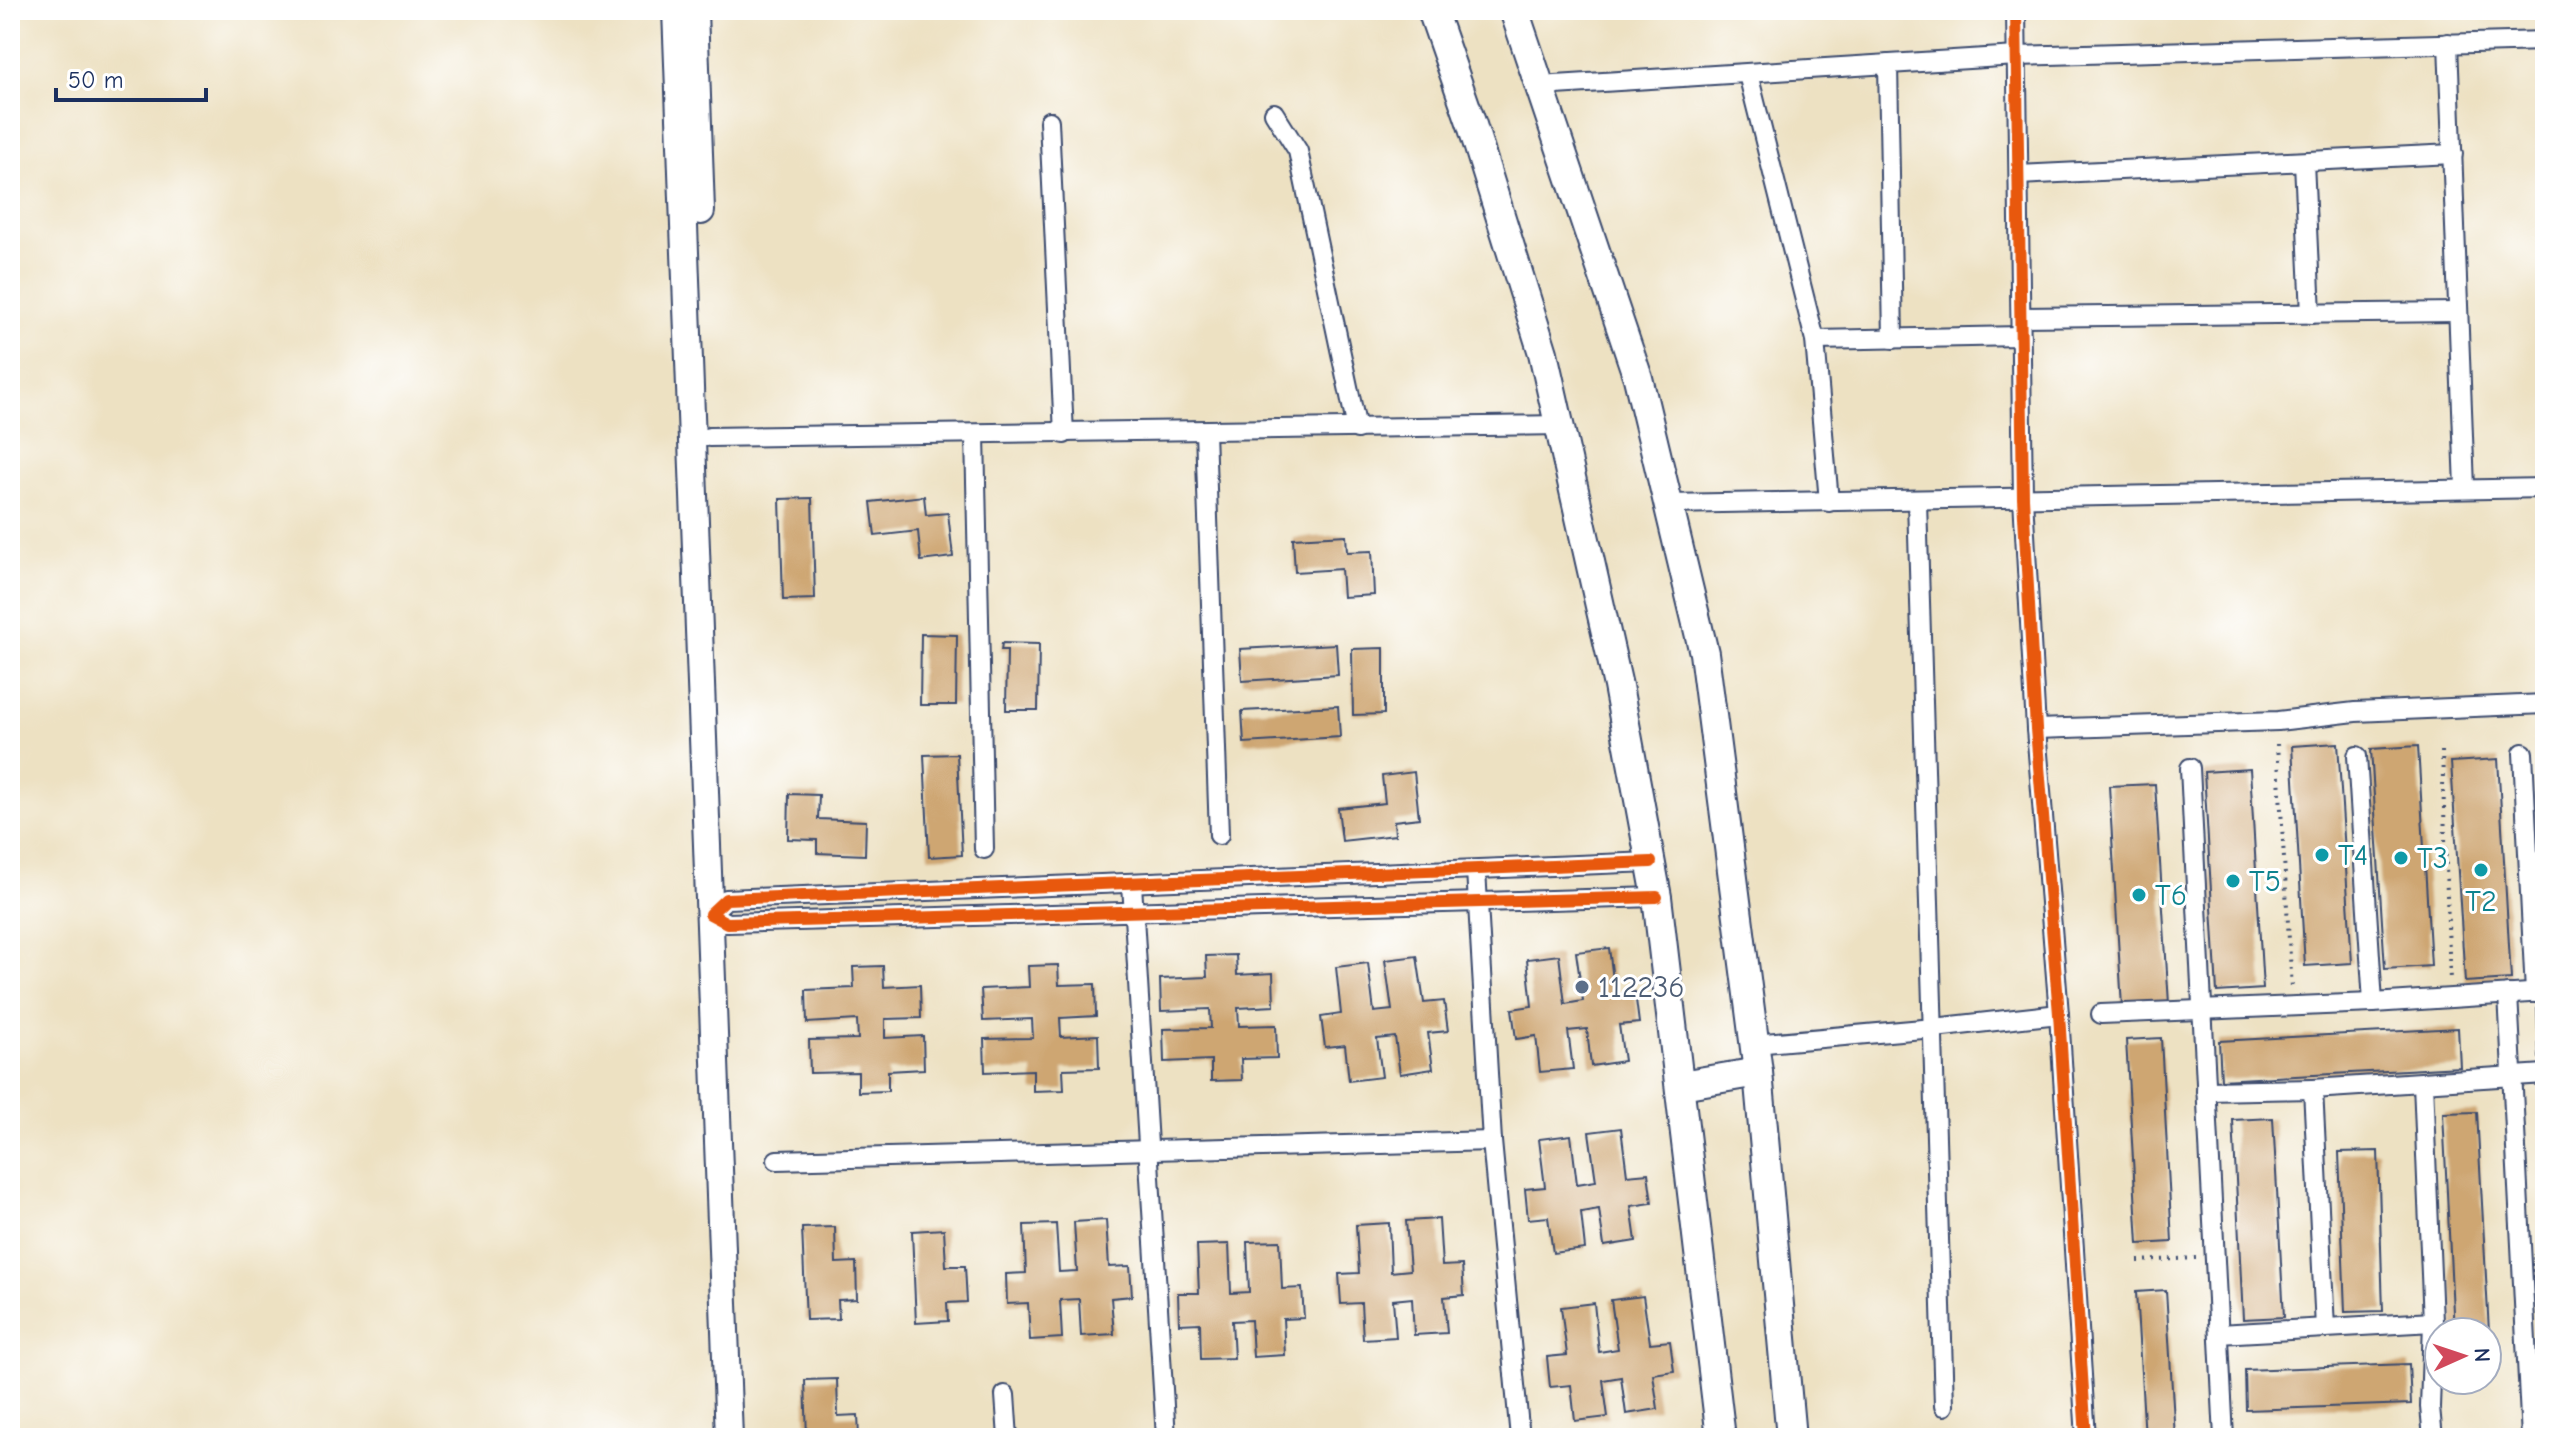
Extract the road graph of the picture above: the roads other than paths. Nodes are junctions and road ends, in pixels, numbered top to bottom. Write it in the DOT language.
graph roads {
  1 [pos="676,10"];
  2 [pos="694,10"];
  3 [pos="1432,10"];
  4 [pos="1514,10"];
  5 [pos="2016,10"];
  6 [pos="2545,41"];
  7 [pos="2448,43"];
  8 [pos="2017,56"];
  9 [pos="1888,64"];
  10 [pos="1748,74"];
  11 [pos="1540,86"];
  12 [pos="1274,113"];
  13 [pos="1049,121"];
  14 [pos="2453,154"];
  15 [pos="2304,162"];
  16 [pos="2019,175"];
  17 [pos="2458,312"];
  18 [pos="2311,314"];
  19 [pos="2021,326"];
  20 [pos="1893,339"];
  21 [pos="1815,340"];
  22 [pos="1561,425"];
  23 [pos="1357,429"];
  24 [pos="1205,431"];
  25 [pos="1064,434"];
  26 [pos="975,435"];
  27 [pos="709,437"];
  28 [pos="2465,488"];
  29 [pos="2545,488"];
  30 [pos="2023,498"];
  31 [pos="1917,501"];
  32 [pos="1829,502"];
  33 [pos="1668,504"];
  34 [pos="2545,704"];
  35 [pos="2036,729"];
  36 [pos="2523,753"];
  37 [pos="2357,756"];
  38 [pos="2190,768"];
  39 [pos="1219,835"];
  40 [pos="984,849"];
  41 [pos="1651,862"];
  42 [pos="1476,870"];
  43 [pos="1132,884"];
  44 [pos="1657,897"];
  45 [pos="1479,903"];
  46 [pos="721,912"];
  47 [pos="1135,913"];
  48 [pos="2540,992"];
  49 [pos="2508,994"];
  50 [pos="2373,1003"];
  51 [pos="2202,1012"];
  52 [pos="2059,1014"];
  53 [pos="2101,1014"];
  54 [pos="1934,1028"];
  55 [pos="1754,1044"];
  56 [pos="1758,1072"];
  57 [pos="2545,1074"];
  58 [pos="2512,1075"];
  59 [pos="2423,1083"];
  60 [pos="1681,1085"];
  61 [pos="2313,1089"];
  62 [pos="2206,1091"];
  63 [pos="1492,1141"];
  64 [pos="1148,1152"];
  65 [pos="777,1160"];
  66 [pos="2433,1316"];
  67 [pos="2423,1323"];
  68 [pos="2325,1328"];
  69 [pos="2219,1334"];
  70 [pos="2545,1335"];
  71 [pos="2524,1337"];
  72 [pos="1005,1395"];
  73 [pos="2430,1396"];
  74 [pos="1944,1406"];
  75 [pos="729,1438"];
  76 [pos="746,1438"];
  77 [pos="1008,1438"];
  78 [pos="1166,1438"];
  79 [pos="1520,1438"];
  80 [pos="1721,1438"];
  81 [pos="1791,1438"];
  82 [pos="2086,1438"];
  83 [pos="2224,1438"];
  84 [pos="2433,1438"];
  85 [pos="2531,1438"];
  1 -- 46 [label="street"];
  2 -- 27 [label="street"];
  3 -- 22 [label="main road"];
  4 -- 11 [label="main road"];
  5 -- 8 [label="street"];
  6 -- 7 [label="street"];
  7 -- 8 [label="street"];
  7 -- 14 [label="street"];
  8 -- 9 [label="street"];
  8 -- 16 [label="street"];
  9 -- 10 [label="street"];
  9 -- 20 [label="street"];
  10 -- 11 [label="street"];
  10 -- 21 [label="street"];
  11 -- 33 [label="main road"];
  12 -- 23 [label="street"];
  13 -- 25 [label="street"];
  14 -- 15 [label="street"];
  14 -- 17 [label="street"];
  15 -- 16 [label="street"];
  15 -- 18 [label="street"];
  16 -- 19 [label="street"];
  17 -- 18 [label="street"];
  17 -- 28 [label="street"];
  18 -- 19 [label="street"];
  19 -- 20 [label="street"];
  19 -- 30 [label="street"];
  20 -- 21 [label="street"];
  21 -- 32 [label="street"];
  22 -- 23 [label="street"];
  22 -- 41 [label="main road"];
  23 -- 24 [label="street"];
  24 -- 25 [label="street"];
  24 -- 39 [label="street"];
  25 -- 26 [label="street"];
  26 -- 27 [label="street"];
  26 -- 40 [label="street"];
  27 -- 46 [label="street"];
  28 -- 29 [label="street"];
  28 -- 30 [label="street"];
  30 -- 31 [label="street"];
  30 -- 35 [label="street"];
  31 -- 32 [label="street"];
  31 -- 54 [label="street"];
  32 -- 33 [label="street"];
  33 -- 55 [label="main road"];
  34 -- 35 [label="street"];
  35 -- 52 [label="street"];
  36 -- 48 [label="street"];
  37 -- 50 [label="street"];
  38 -- 51 [label="street"];
  41 -- 42 [label="street"];
  41 -- 44 [label="main road"];
  42 -- 43 [label="street"];
  42 -- 45 [label="street"];
  43 -- 46 [label="street"];
  43 -- 47 [label="street"];
  44 -- 45 [label="street"];
  44 -- 60 [label="main road"];
  45 -- 47 [label="street"];
  45 -- 63 [label="street"];
  46 -- 47 [label="street"];
  46 -- 75 [label="street"];
  46 -- 76 [label="street"];
  47 -- 64 [label="street"];
  48 -- 49 [label="street"];
  49 -- 50 [label="street"];
  49 -- 58 [label="street"];
  50 -- 51 [label="street"];
  51 -- 53 [label="street"];
  51 -- 62 [label="street"];
  52 -- 54 [label="street"];
  52 -- 82 [label="street"];
  54 -- 55 [label="street"];
  54 -- 74 [label="street"];
  55 -- 56 [label="main road"];
  56 -- 60 [label="main road"];
  56 -- 81 [label="main road"];
  57 -- 58 [label="street"];
  58 -- 59 [label="street"];
  58 -- 71 [label="street"];
  59 -- 61 [label="street"];
  59 -- 66 [label="street"];
  60 -- 80 [label="main road"];
  61 -- 62 [label="street"];
  61 -- 68 [label="street"];
  62 -- 69 [label="street"];
  63 -- 64 [label="street"];
  63 -- 79 [label="street"];
  64 -- 65 [label="street"];
  64 -- 78 [label="street"];
  67 -- 68 [label="street"];
  68 -- 69 [label="street"];
  69 -- 83 [label="street"];
  70 -- 71 [label="street"];
  71 -- 85 [label="street"];
  72 -- 77 [label="street"];
  73 -- 84 [label="street"];
}
